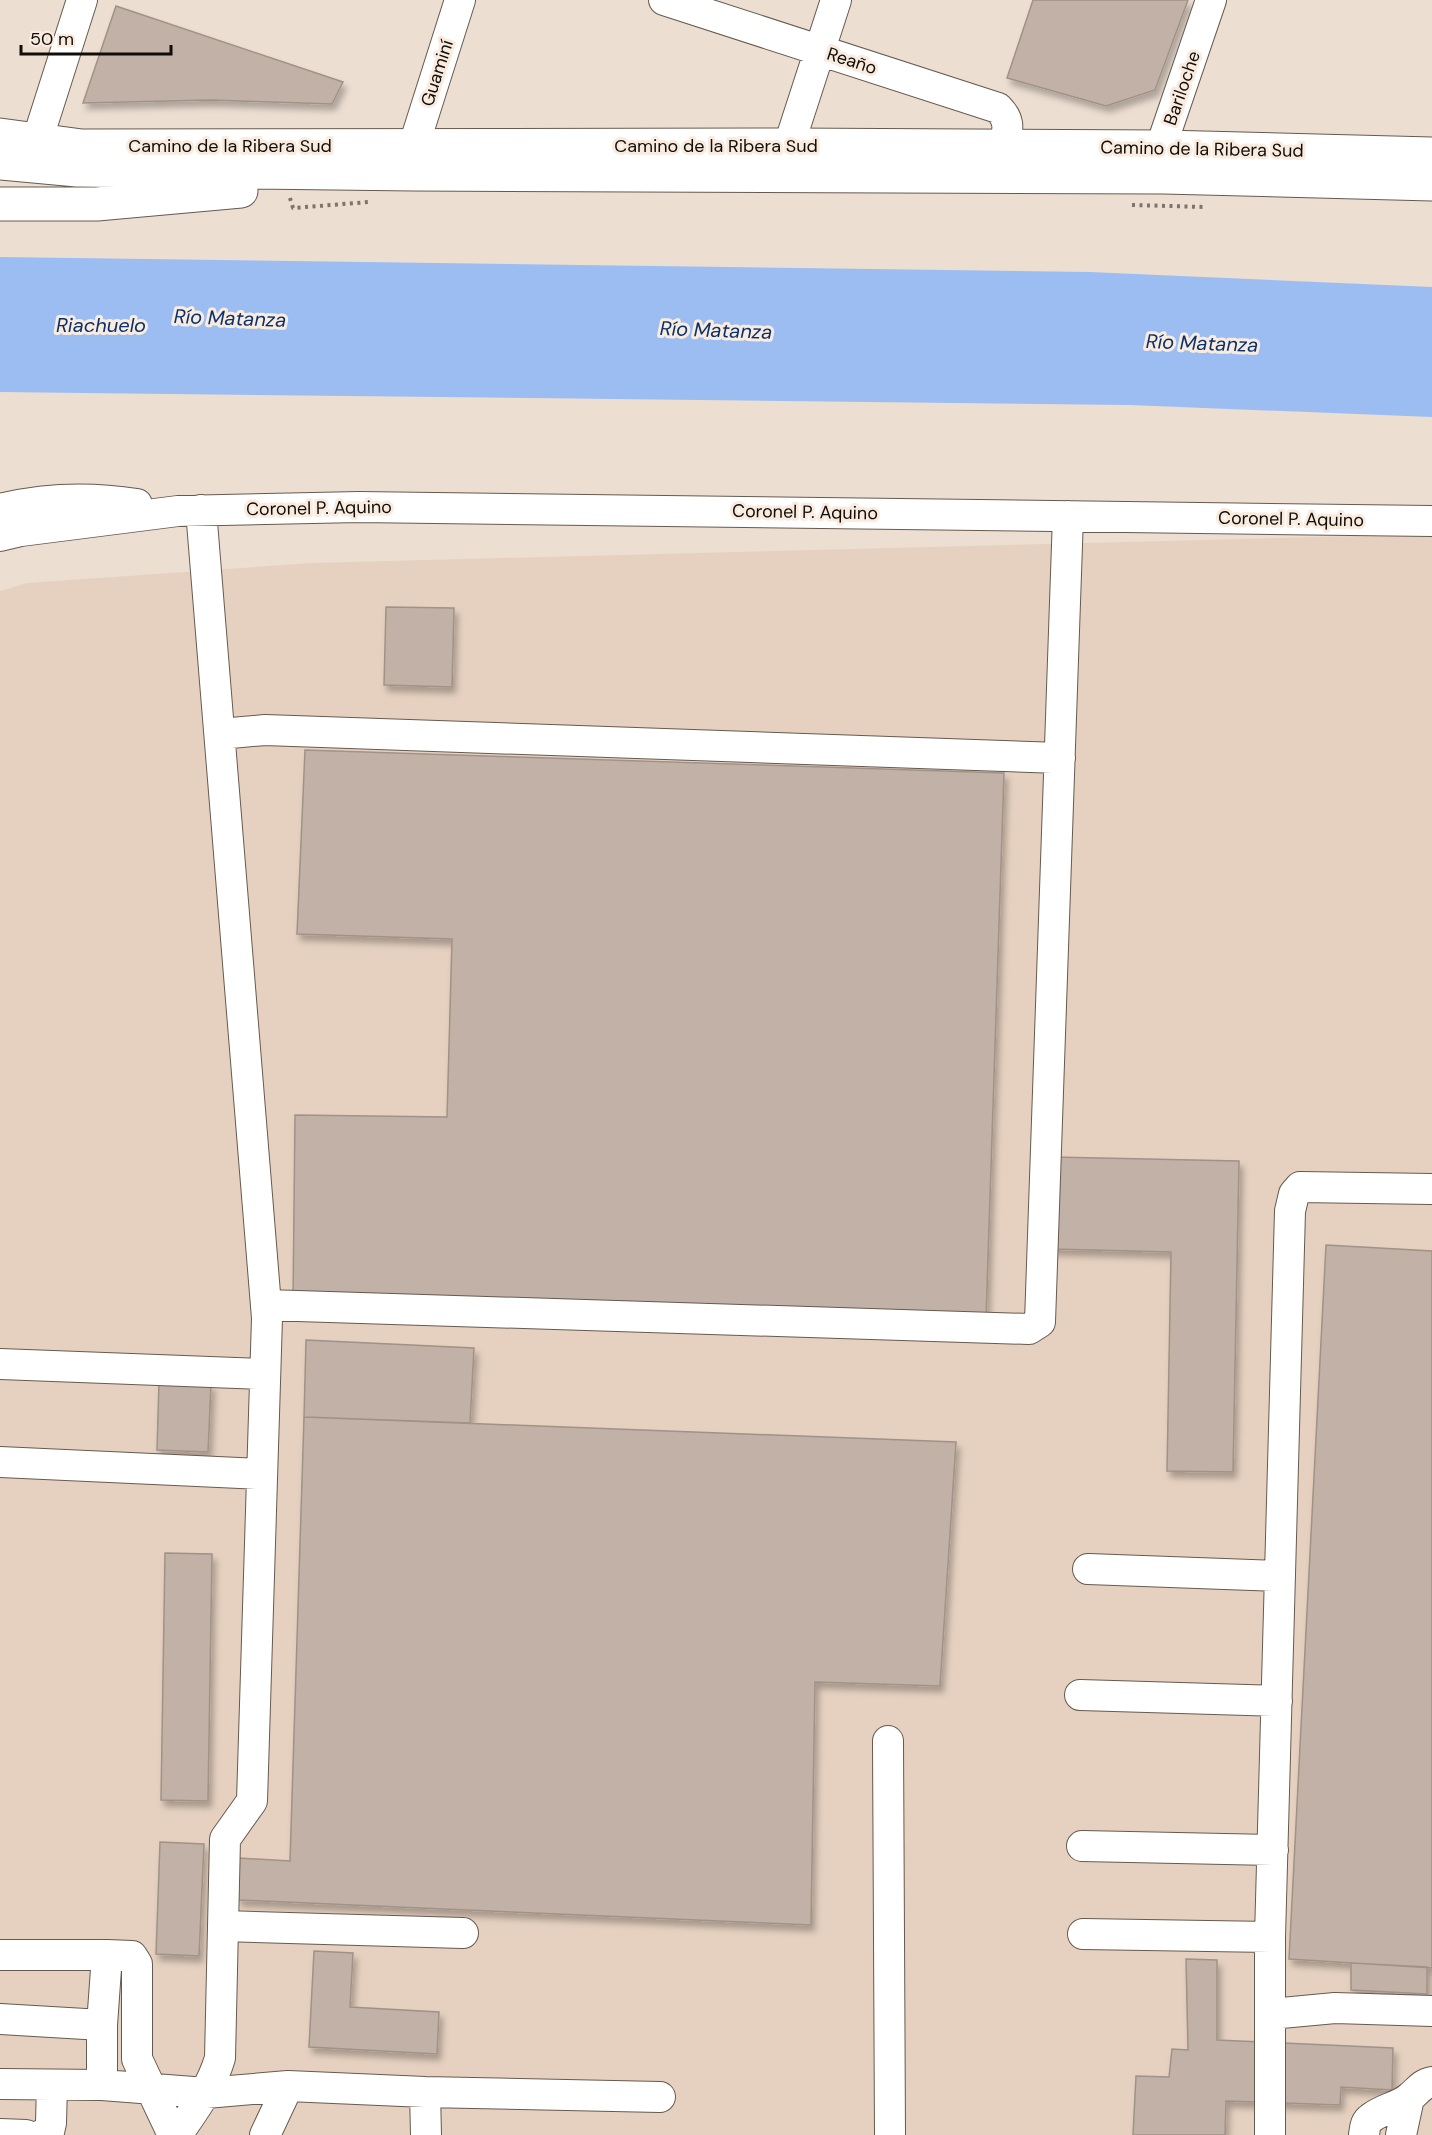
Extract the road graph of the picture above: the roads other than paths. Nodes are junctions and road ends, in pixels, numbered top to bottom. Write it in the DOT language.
graph roads {
  1 [pos="82,0"];
  2 [pos="460,0"];
  3 [pos="664,0"];
  4 [pos="836,0"];
  5 [pos="1211,0"];
  6 [pos="819,50"];
  7 [pos="0,135"];
  8 [pos="789,145"];
  9 [pos="1004,148"];
  10 [pos="1432,154"];
  11 [pos="22,157"];
  12 [pos="414,160"];
  13 [pos="1164,162"];
  14 [pos="1432,184"];
  15 [pos="0,204"];
  16 [pos="0,509"];
  17 [pos="190,511"];
  18 [pos="1068,516"];
  19 [pos="1432,520"];
  20 [pos="0,536"];
  21 [pos="220,734"];
  22 [pos="1060,758"];
  23 [pos="1432,1190"];
  24 [pos="266,1305"];
  25 [pos="0,1364"];
  26 [pos="265,1374"];
  27 [pos="0,1462"];
  28 [pos="262,1474"];
  29 [pos="1088,1569"];
  30 [pos="1280,1576"];
  31 [pos="1080,1695"];
  32 [pos="1277,1701"];
  33 [pos="888,1741"];
  34 [pos="1082,1846"];
  35 [pos="1273,1850"];
  36 [pos="223,1926"];
  37 [pos="463,1933"];
  38 [pos="1083,1934"];
  39 [pos="1270,1937"];
  40 [pos="0,1955"];
  41 [pos="107,1955"];
  42 [pos="1432,2012"];
  43 [pos="1270,2014"];
  44 [pos="0,2019"];
  45 [pos="102,2025"];
  46 [pos="0,2084"];
  47 [pos="52,2085"];
  48 [pos="102,2085"];
  49 [pos="288,2086"];
  50 [pos="151,2089"];
  51 [pos="1420,2090"];
  52 [pos="425,2092"];
  53 [pos="206,2093"];
  54 [pos="660,2097"];
  55 [pos="0,2134"];
  56 [pos="26,2135"];
  57 [pos="41,2135"];
  58 [pos="172,2135"];
  59 [pos="177,2135"];
  60 [pos="265,2135"];
  61 [pos="426,2135"];
  62 [pos="890,2135"];
  63 [pos="1270,2135"];
  64 [pos="1364,2135"];
  65 [pos="1401,2135"];
  1 -- 11 [label="street"];
  2 -- 12 [label="street, Guaminí"];
  3 -- 6 [label="street, Reaño"];
  4 -- 6 [label="street"];
  5 -- 13 [label="street, Bariloche"];
  6 -- 8 [label="street"];
  6 -- 9 [label="street, Reaño"];
  7 -- 11 [label="main road, Camino de la Ribera Sud"];
  8 -- 9 [label="main road, Camino de la Ribera Sud"];
  8 -- 12 [label="main road, Camino de la Ribera Sud"];
  9 -- 13 [label="main road, Camino de la Ribera Sud"];
  10 -- 13 [label="main road, Camino de la Ribera Sud"];
  11 -- 12 [label="main road, Camino de la Ribera Sud"];
  12 -- 13 [label="main road, Camino de la Ribera Sud"];
  12 -- 15 [label="main road"];
  13 -- 14 [label="main road, Camino de la Ribera Sud"];
  16 -- 17 [label="street, Coronel P. Aquino"];
  17 -- 18 [label="street, Coronel P. Aquino"];
  17 -- 20 [label="street, Coronel P. Aquino"];
  17 -- 21 [label="street"];
  18 -- 19 [label="street, Coronel P. Aquino"];
  18 -- 22 [label="street"];
  21 -- 22 [label="street"];
  21 -- 24 [label="street"];
  22 -- 24 [label="street"];
  23 -- 30 [label="street"];
  24 -- 26 [label="street"];
  25 -- 26 [label="street"];
  26 -- 28 [label="street"];
  27 -- 28 [label="street"];
  28 -- 36 [label="street"];
  29 -- 30 [label="street"];
  30 -- 32 [label="street"];
  31 -- 32 [label="street"];
  32 -- 35 [label="street"];
  33 -- 62 [label="street"];
  34 -- 35 [label="street"];
  35 -- 39 [label="street"];
  36 -- 37 [label="street"];
  36 -- 53 [label="street"];
  38 -- 39 [label="street"];
  39 -- 43 [label="street"];
  40 -- 41 [label="street"];
  41 -- 45 [label="street"];
  41 -- 50 [label="street"];
  42 -- 43 [label="street"];
  43 -- 63 [label="street"];
  44 -- 45 [label="street"];
  45 -- 48 [label="street"];
  46 -- 47 [label="street"];
  47 -- 48 [label="street"];
  47 -- 57 [label="street"];
  48 -- 50 [label="street"];
  49 -- 52 [label="street"];
  49 -- 53 [label="street"];
  49 -- 60 [label="street"];
  50 -- 53 [label="street"];
  50 -- 58 [label="street"];
  51 -- 64 [label="street"];
  51 -- 65 [label="street"];
  52 -- 54 [label="street"];
  52 -- 61 [label="street"];
  53 -- 59 [label="street"];
  55 -- 56 [label="street"];
}
